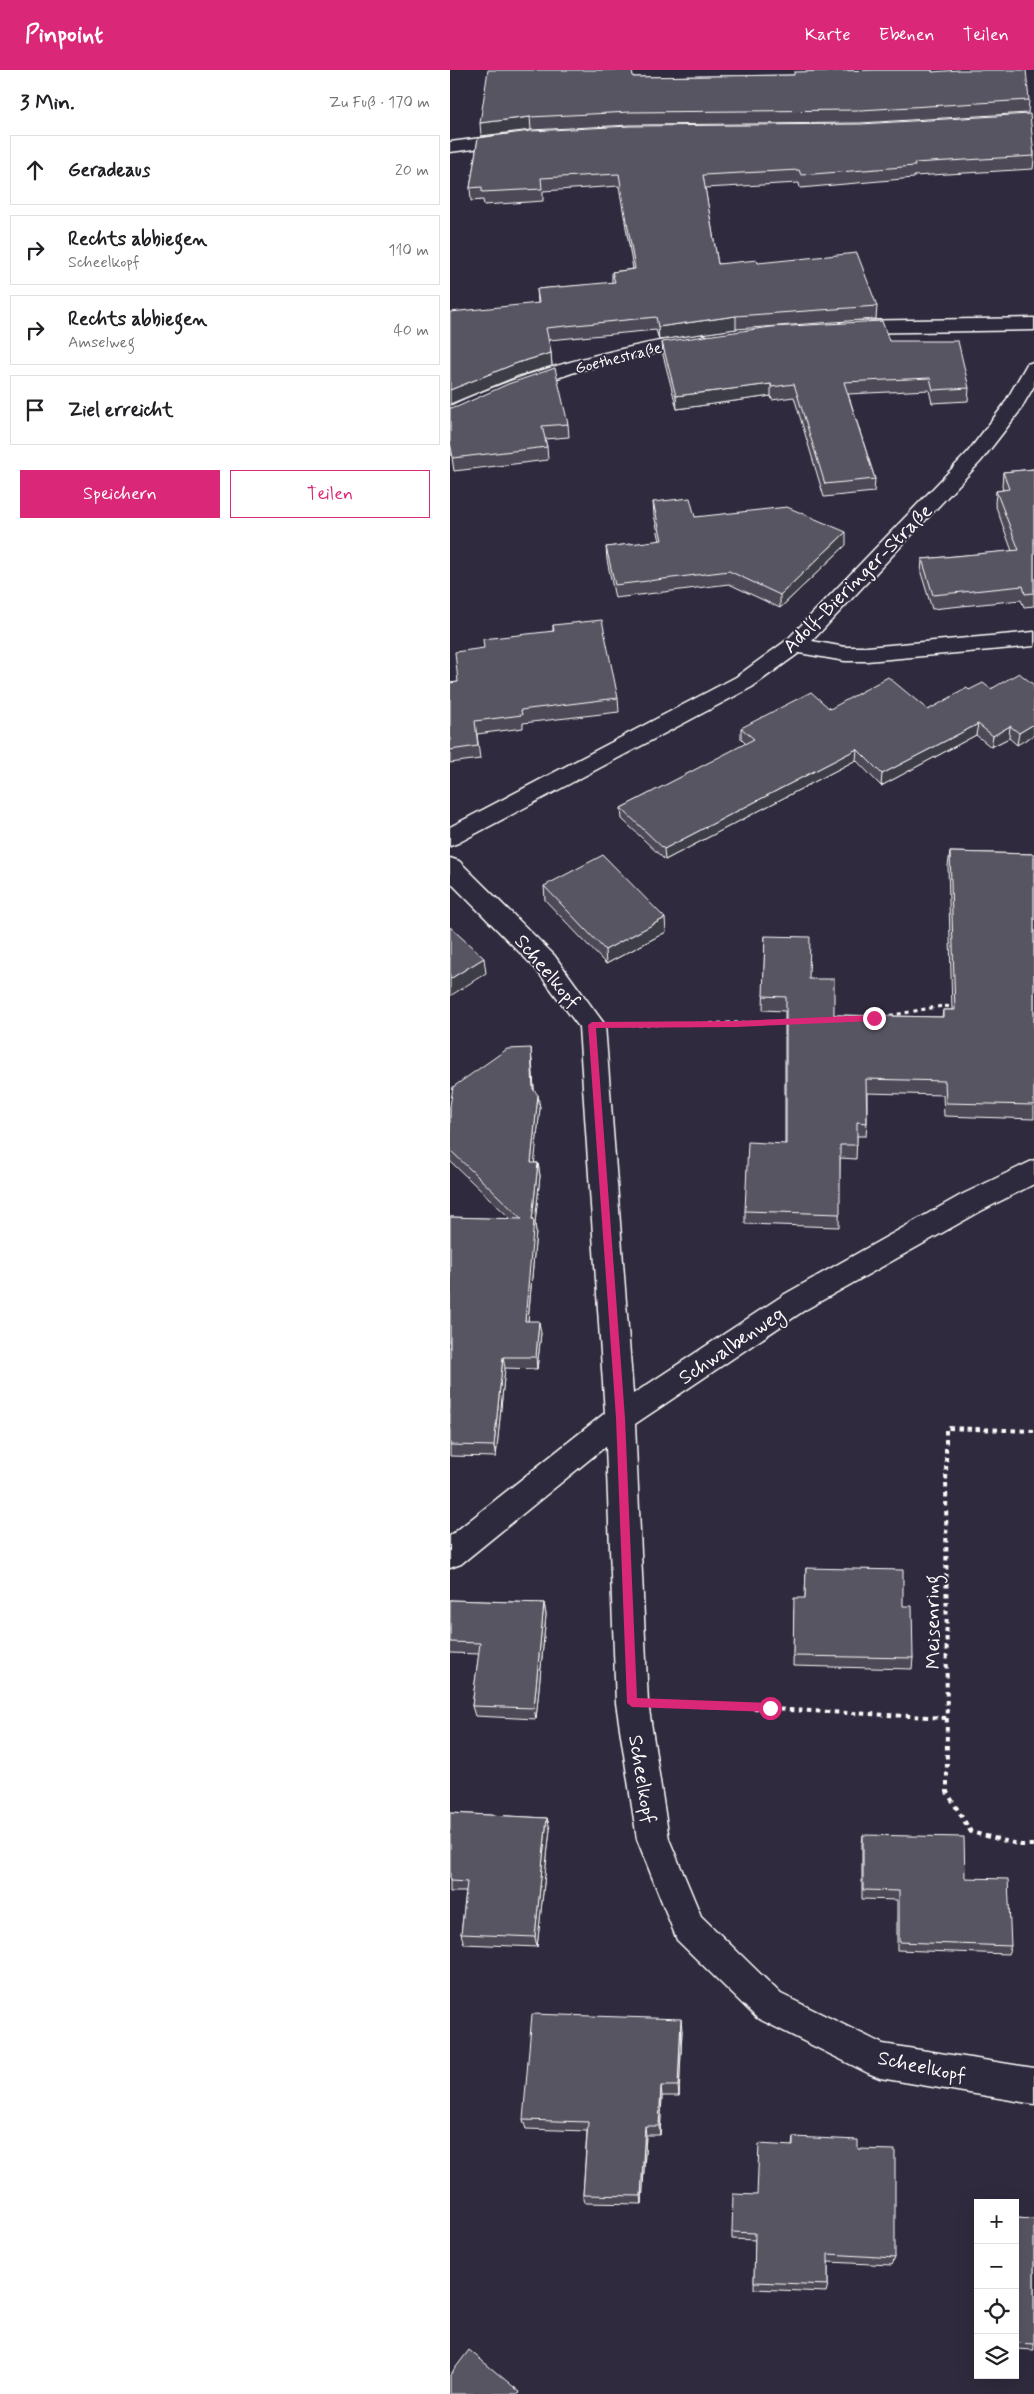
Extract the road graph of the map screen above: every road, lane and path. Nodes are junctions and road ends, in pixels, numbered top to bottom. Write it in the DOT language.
graph roads {
  1 [pos="531,137"];
  2 [pos="450,147"];
  3 [pos="1034,324"];
  4 [pos="827,328"];
  5 [pos="716,338"];
  6 [pos="1034,368"];
  7 [pos="450,414"];
  8 [pos="1034,640"];
  9 [pos="795,645"];
  10 [pos="450,837"];
  11 [pos="450,867"];
  12 [pos="960,1007"];
  13 [pos="874,1018"];
  14 [pos="795,1021"];
  15 [pos="592,1025"];
  16 [pos="1034,1171"];
  17 [pos="620,1418"];
  18 [pos="1034,1431"];
  19 [pos="450,1554"];
  20 [pos="632,1703"];
  21 [pos="948,1718"];
  22 [pos="1034,1845"];
  23 [pos="1034,2086"];
  1 -- 2 [label="street"];
  3 -- 4 [label="street"];
  5 -- 7 [label="street, Goethestraße"];
  6 -- 9 [label="street, Adolf-Bieringer-Straße"];
  8 -- 9 [label="street"];
  9 -- 10 [label="street, Adolf-Bieringer-Straße"];
  11 -- 15 [label="street, Scheelkopf"];
  12 -- 13 [label="path"];
  14 -- 15 [label="path"];
  15 -- 17 [label="street, Scheelkopf"];
  16 -- 17 [label="street, Schwalbenweg"];
  17 -- 19 [label="street, Schwalbenweg"];
  17 -- 20 [label="street, Scheelkopf"];
  18 -- 21 [label="path, Meisenring"];
  20 -- 21 [label="path"];
  20 -- 23 [label="street, Scheelkopf"];
  21 -- 22 [label="path, Meisenring"];
}
